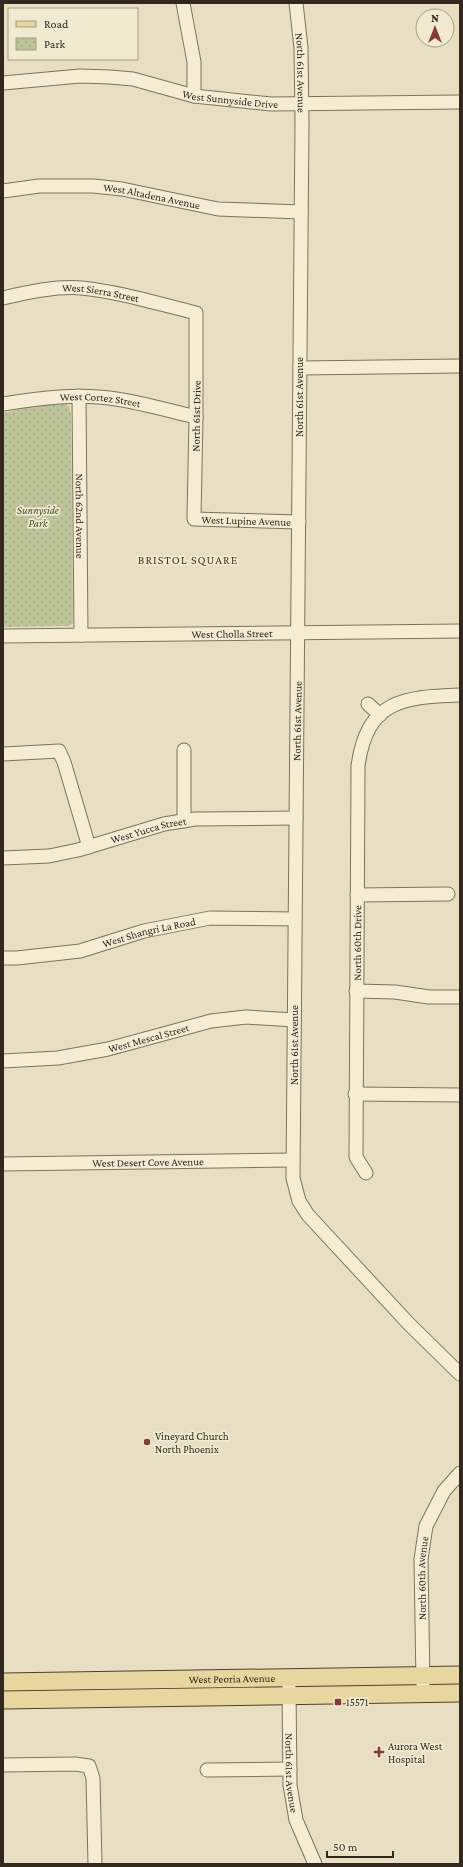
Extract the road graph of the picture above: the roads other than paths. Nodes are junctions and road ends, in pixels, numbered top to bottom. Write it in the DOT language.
graph roads {
  1 [pos="183,3"];
  2 [pos="296,3"];
  3 [pos="3,83"];
  4 [pos="194,96"];
  5 [pos="460,102"];
  6 [pos="302,104"];
  7 [pos="3,191"];
  8 [pos="301,212"];
  9 [pos="3,298"];
  10 [pos="196,313"];
  11 [pos="460,366"];
  12 [pos="300,368"];
  13 [pos="79,396"];
  14 [pos="3,404"];
  15 [pos="196,417"];
  16 [pos="194,519"];
  17 [pos="299,522"];
  18 [pos="460,631"];
  19 [pos="298,632"];
  20 [pos="81,635"];
  21 [pos="3,636"];
  22 [pos="460,695"];
  23 [pos="368,704"];
  24 [pos="380,715"];
  25 [pos="184,750"];
  26 [pos="3,754"];
  27 [pos="296,818"];
  28 [pos="184,821"];
  29 [pos="89,847"];
  30 [pos="3,858"];
  31 [pos="448,894"];
  32 [pos="357,895"];
  33 [pos="295,919"];
  34 [pos="3,958"];
  35 [pos="356,991"];
  36 [pos="460,997"];
  37 [pos="294,1020"];
  38 [pos="3,1061"];
  39 [pos="355,1094"];
  40 [pos="460,1095"];
  41 [pos="293,1160"];
  42 [pos="3,1164"];
  43 [pos="366,1173"];
  44 [pos="460,1374"];
  45 [pos="460,1472"];
  46 [pos="460,1675"];
  47 [pos="423,1676"];
  48 [pos="289,1677"];
  49 [pos="148,1680"];
  50 [pos="3,1682"];
  51 [pos="460,1693"];
  52 [pos="422,1694"];
  53 [pos="289,1695"];
  54 [pos="3,1700"];
  55 [pos="39,1700"];
  56 [pos="3,1765"];
  57 [pos="290,1769"];
  58 [pos="207,1770"];
  59 [pos="95,1864"];
  60 [pos="314,1864"];
  1 -- 4 [label="street"];
  2 -- 6 [label="street, North 61st Avenue"];
  3 -- 4 [label="street, West Sunnyside Drive"];
  4 -- 6 [label="street, West Sunnyside Drive"];
  5 -- 6 [label="street, West Sunnyside Drive"];
  6 -- 8 [label="street, North 61st Avenue"];
  7 -- 8 [label="street, West Altadena Avenue"];
  8 -- 12 [label="street, North 61st Avenue"];
  9 -- 10 [label="street, West Sierra Street"];
  10 -- 15 [label="street, North 61st Drive"];
  11 -- 12 [label="street"];
  12 -- 17 [label="street, North 61st Avenue"];
  13 -- 14 [label="street, West Cortez Street"];
  13 -- 15 [label="street, West Cortez Street"];
  13 -- 20 [label="street, North 62nd Avenue"];
  15 -- 16 [label="street, North 61st Drive"];
  16 -- 17 [label="street, West Lupine Avenue"];
  17 -- 19 [label="street, North 61st Avenue"];
  18 -- 19 [label="street, West Cholla Street"];
  19 -- 20 [label="street, West Cholla Street"];
  19 -- 27 [label="street, North 61st Avenue"];
  20 -- 21 [label="street, West Cholla Street"];
  22 -- 24 [label="street, North 60th Drive"];
  23 -- 24 [label="street"];
  24 -- 32 [label="street, North 60th Drive"];
  25 -- 28 [label="street"];
  26 -- 29 [label="street"];
  27 -- 28 [label="street, West Yucca Street"];
  27 -- 33 [label="street, North 61st Avenue"];
  28 -- 29 [label="street, West Yucca Street"];
  29 -- 30 [label="street, West Yucca Street"];
  31 -- 32 [label="street"];
  32 -- 35 [label="street, North 60th Drive"];
  33 -- 34 [label="street, West Shangri La Road"];
  33 -- 37 [label="street, North 61st Avenue"];
  35 -- 36 [label="street"];
  35 -- 39 [label="street, North 60th Drive"];
  37 -- 38 [label="street, West Mescal Street"];
  37 -- 41 [label="street, North 61st Avenue"];
  39 -- 40 [label="street"];
  39 -- 43 [label="street, North 60th Drive"];
  41 -- 42 [label="street, West Desert Cove Avenue"];
  41 -- 44 [label="street, North 61st Avenue"];
  45 -- 47 [label="street, North 60th Avenue"];
  46 -- 47 [label="main road, West Peoria Avenue"];
  47 -- 48 [label="main road, West Peoria Avenue"];
  47 -- 52 [label="street, North 60th Avenue"];
  48 -- 49 [label="main road, West Peoria Avenue"];
  48 -- 53 [label="street, North 61st Avenue"];
  49 -- 50 [label="main road, West Peoria Avenue"];
  49 -- 55 [label="main road"];
  51 -- 52 [label="main road, West Peoria Avenue"];
  52 -- 53 [label="main road, West Peoria Avenue"];
  53 -- 55 [label="main road, West Peoria Avenue"];
  53 -- 57 [label="street, North 61st Avenue"];
  54 -- 55 [label="main road, West Peoria Avenue"];
  56 -- 59 [label="street"];
  57 -- 58 [label="street"];
  57 -- 60 [label="street, North 61st Avenue"];
}
